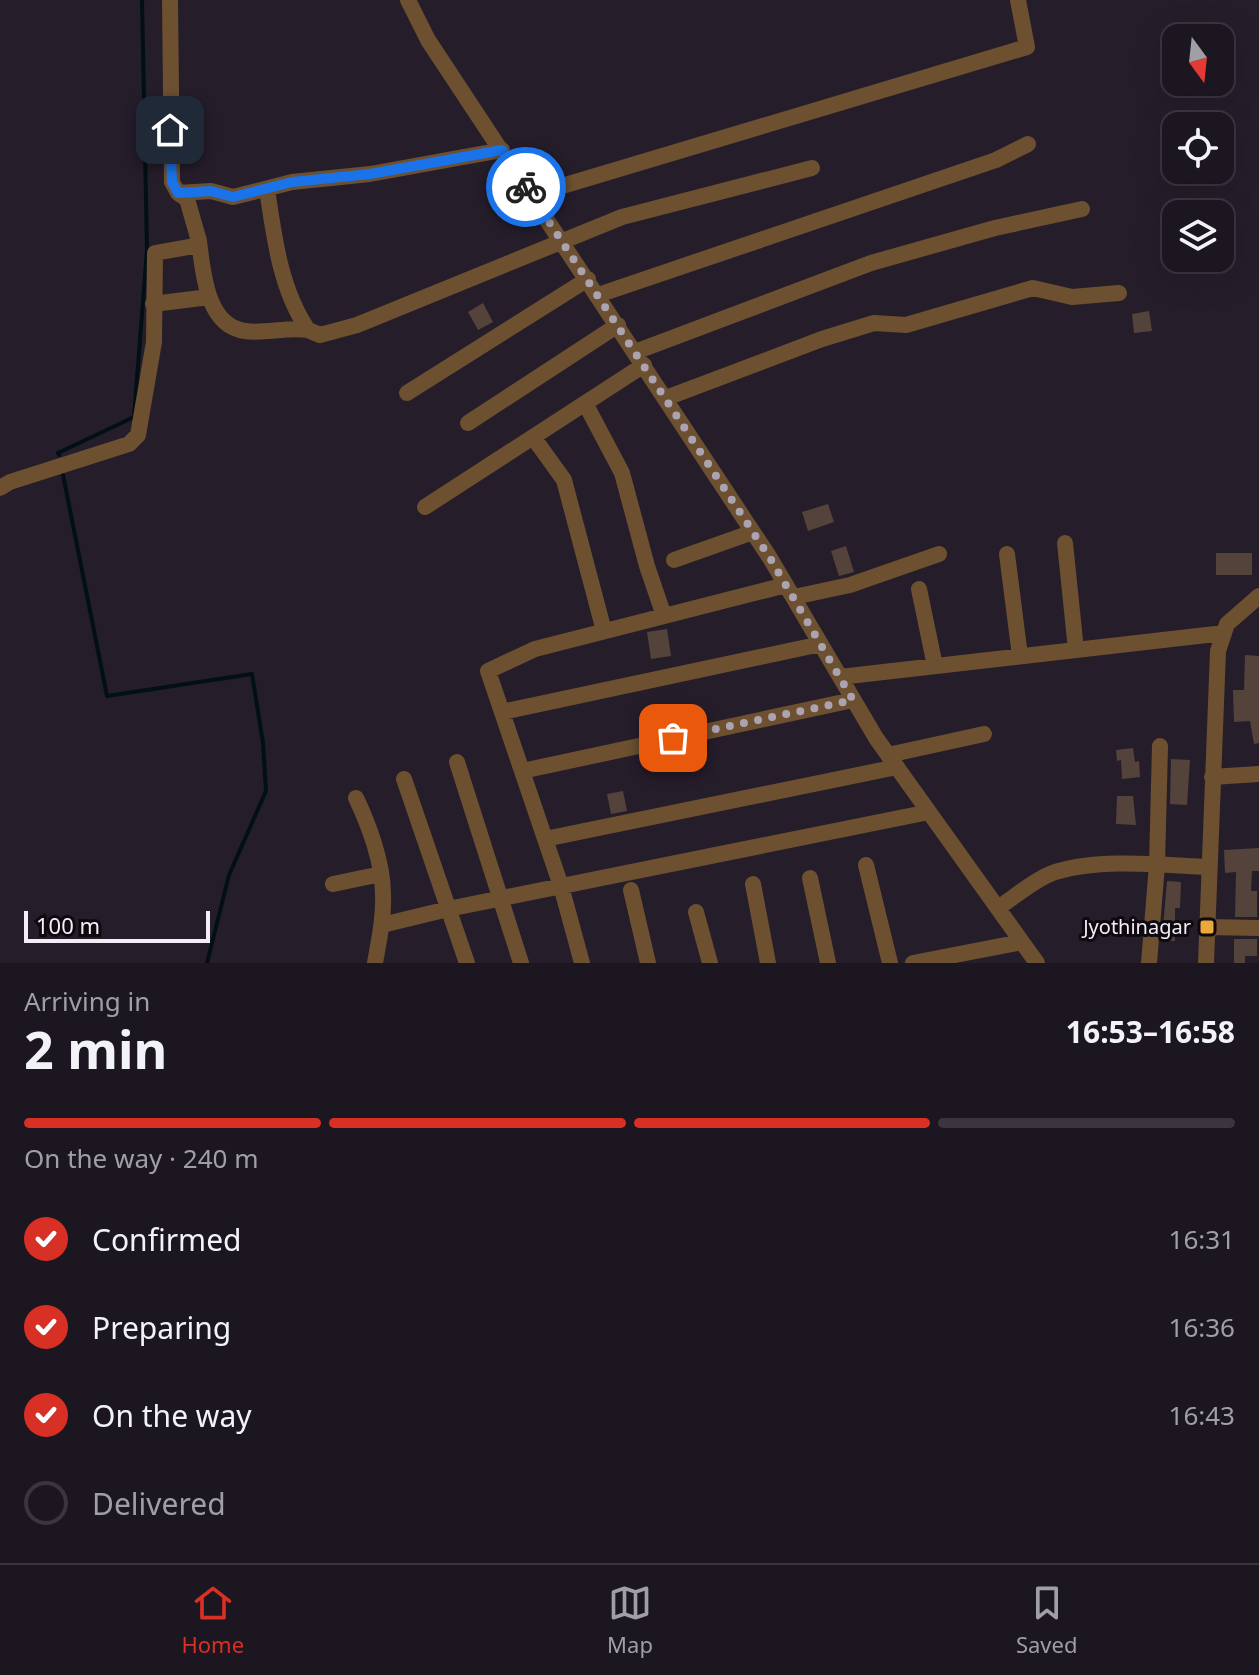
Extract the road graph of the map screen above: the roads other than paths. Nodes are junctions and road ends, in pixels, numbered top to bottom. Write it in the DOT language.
graph roads {
  1 [pos="170,0"];
  2 [pos="408,0"];
  3 [pos="1018,0"];
  4 [pos="1028,144"];
  5 [pos="502,150"];
  6 [pos="812,168"];
  7 [pos="267,189"];
  8 [pos="178,193"];
  9 [pos="532,195"];
  10 [pos="1082,209"];
  11 [pos="199,241"];
  12 [pos="563,241"];
  13 [pos="588,279"];
  14 [pos="1119,293"];
  15 [pos="598,295"];
  16 [pos="209,297"];
  17 [pos="153,304"];
  18 [pos="618,325"];
  19 [pos="308,330"];
  20 [pos="640,358"];
  21 [pos="407,393"];
  22 [pos="666,398"];
  23 [pos="585,403"];
  24 [pos="468,423"];
  25 [pos="533,437"];
  26 [pos="0,488"];
  27 [pos="425,507"];
  28 [pos="753,532"];
  29 [pos="1065,543"];
  30 [pos="939,554"];
  31 [pos="1007,554"];
  32 [pos="674,560"];
  33 [pos="919,589"];
  34 [pos="790,591"];
  35 [pos="1259,596"];
  36 [pos="664,616"];
  37 [pos="604,631"];
  38 [pos="1224,633"];
  39 [pos="821,644"];
  40 [pos="1076,650"];
  41 [pos="1020,656"];
  42 [pos="935,666"];
  43 [pos="840,677"];
  44 [pos="853,700"];
  45 [pos="502,712"];
  46 [pos="984,734"];
  47 [pos="1160,746"];
  48 [pos="892,761"];
  49 [pos="457,762"];
  50 [pos="522,771"];
  51 [pos="1259,774"];
  52 [pos="1212,777"];
  53 [pos="404,779"];
  54 [pos="356,798"];
  55 [pos="929,812"];
  56 [pos="545,839"];
  57 [pos="866,865"];
  58 [pos="1157,865"];
  59 [pos="1209,867"];
  60 [pos="381,874"];
  61 [pos="810,878"];
  62 [pos="333,884"];
  63 [pos="753,884"];
  64 [pos="561,886"];
  65 [pos="631,890"];
  66 [pos="500,899"];
  67 [pos="998,908"];
  68 [pos="448,909"];
  69 [pos="696,912"];
  70 [pos="382,925"];
  71 [pos="1207,927"];
  72 [pos="1259,928"];
  73 [pos="1022,942"];
  74 [pos="951,959"];
  75 [pos="375,963"];
  76 [pos="467,963"];
  77 [pos="521,963"];
  78 [pos="582,963"];
  79 [pos="648,963"];
  80 [pos="710,963"];
  81 [pos="768,963"];
  82 [pos="828,963"];
  83 [pos="890,963"];
  84 [pos="913,963"];
  85 [pos="1037,963"];
  86 [pos="1149,963"];
  87 [pos="1206,963"];
  1 -- 8 [label="street"];
  2 -- 5 [label="street"];
  3 -- 9 [label="street"];
  4 -- 15 [label="street"];
  5 -- 7 [label="street"];
  5 -- 9 [label="street"];
  6 -- 12 [label="street"];
  7 -- 8 [label="street"];
  7 -- 19 [label="street"];
  8 -- 11 [label="street"];
  9 -- 12 [label="street"];
  10 -- 20 [label="street"];
  11 -- 16 [label="street"];
  11 -- 17 [label="street"];
  12 -- 13 [label="street"];
  12 -- 19 [label="street"];
  13 -- 15 [label="street"];
  13 -- 21 [label="street"];
  14 -- 22 [label="street"];
  15 -- 18 [label="street"];
  16 -- 17 [label="street"];
  16 -- 19 [label="street"];
  17 -- 26 [label="street"];
  18 -- 20 [label="street"];
  18 -- 24 [label="street"];
  20 -- 22 [label="street"];
  20 -- 23 [label="street"];
  22 -- 28 [label="street"];
  23 -- 25 [label="street"];
  23 -- 36 [label="street"];
  25 -- 27 [label="street"];
  25 -- 37 [label="street"];
  28 -- 32 [label="street"];
  28 -- 34 [label="street"];
  29 -- 40 [label="street"];
  30 -- 34 [label="street"];
  31 -- 41 [label="street"];
  33 -- 42 [label="street"];
  34 -- 36 [label="street"];
  34 -- 39 [label="street"];
  35 -- 38 [label="street"];
  36 -- 37 [label="street"];
  37 -- 45 [label="street"];
  38 -- 40 [label="street"];
  38 -- 52 [label="street"];
  39 -- 43 [label="street"];
  39 -- 45 [label="street"];
  40 -- 41 [label="street"];
  41 -- 42 [label="street"];
  42 -- 43 [label="street"];
  43 -- 44 [label="street"];
  44 -- 48 [label="street"];
  44 -- 50 [label="street"];
  45 -- 50 [label="street"];
  46 -- 48 [label="street"];
  47 -- 58 [label="street"];
  48 -- 55 [label="street"];
  48 -- 56 [label="street"];
  49 -- 66 [label="street"];
  50 -- 56 [label="street"];
  51 -- 52 [label="street"];
  52 -- 59 [label="street"];
  53 -- 68 [label="street"];
  54 -- 60 [label="street"];
  55 -- 64 [label="street"];
  55 -- 67 [label="street"];
  56 -- 64 [label="street"];
  57 -- 83 [label="street"];
  58 -- 59 [label="street"];
  58 -- 67 [label="street"];
  58 -- 86 [label="street"];
  59 -- 71 [label="street"];
  60 -- 62 [label="street"];
  60 -- 70 [label="street"];
  61 -- 82 [label="street"];
  63 -- 81 [label="street"];
  64 -- 66 [label="street"];
  64 -- 78 [label="street"];
  65 -- 79 [label="street"];
  66 -- 68 [label="street"];
  66 -- 77 [label="street"];
  67 -- 73 [label="street"];
  68 -- 70 [label="street"];
  68 -- 76 [label="street"];
  69 -- 80 [label="street"];
  70 -- 75 [label="street"];
  71 -- 72 [label="street"];
  71 -- 87 [label="street"];
  73 -- 74 [label="street"];
  73 -- 85 [label="street"];
  74 -- 84 [label="street"];
}
